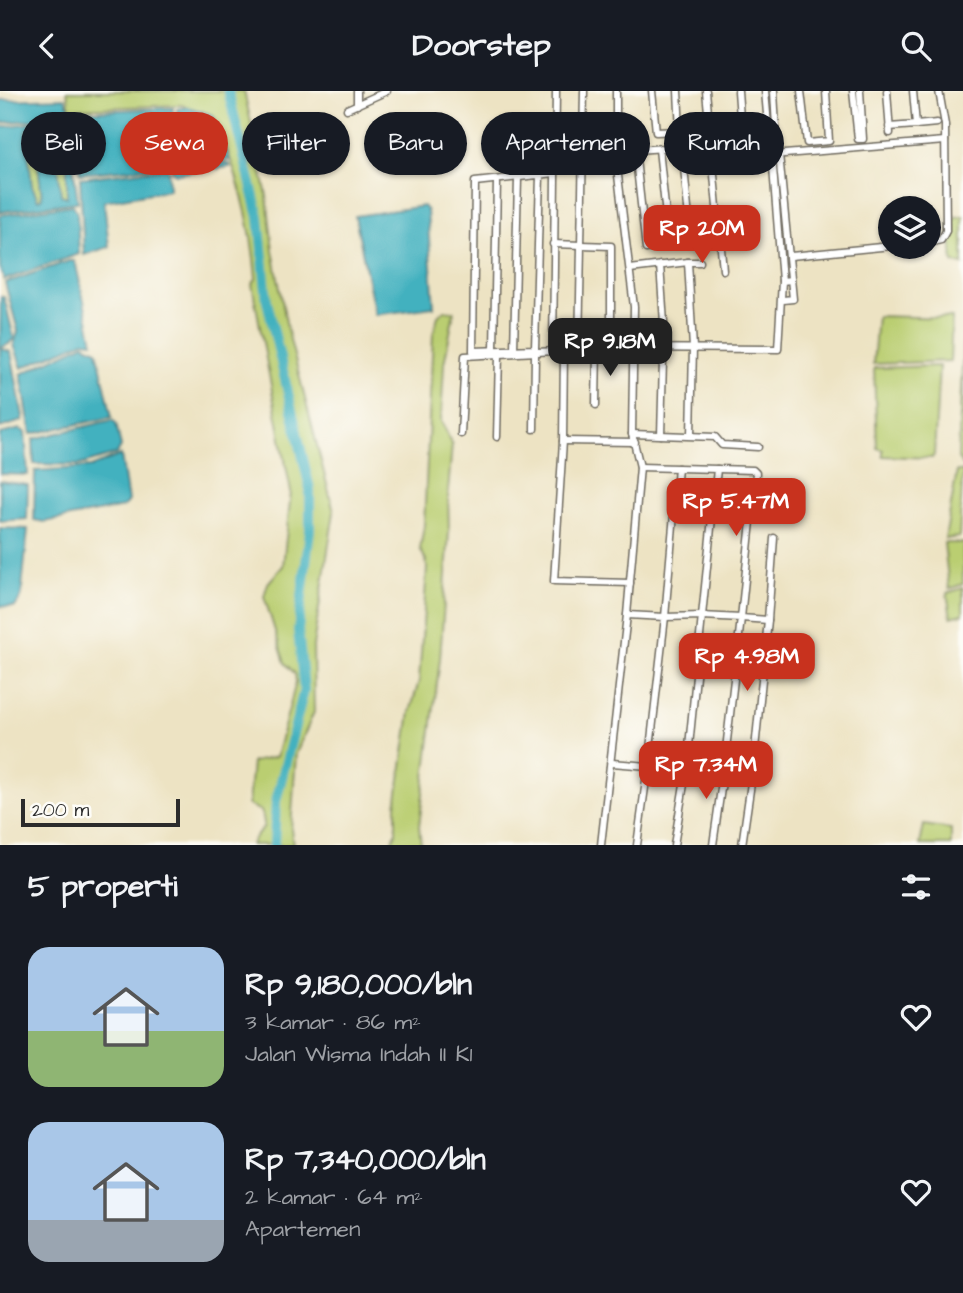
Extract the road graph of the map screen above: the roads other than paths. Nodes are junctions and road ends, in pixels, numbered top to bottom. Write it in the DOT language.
graph roads {
  1 [pos="357,91"];
  2 [pos="387,91"];
  3 [pos="556,91"];
  4 [pos="584,91"];
  5 [pos="616,91"];
  6 [pos="652,91"];
  7 [pos="678,91"];
  8 [pos="706,91"];
  9 [pos="738,91"];
  10 [pos="765,91"];
  11 [pos="774,91"];
  12 [pos="802,91"];
  13 [pos="826,91"];
  14 [pos="853,91"];
  15 [pos="860,91"];
  16 [pos="887,91"];
  17 [pos="912,91"];
  18 [pos="939,91"];
  19 [pos="379,93"];
  20 [pos="357,105"];
  21 [pos="347,109"];
  22 [pos="556,112"];
  23 [pos="584,112"];
  24 [pos="616,112"];
  25 [pos="707,112"];
  26 [pos="740,112"];
  27 [pos="767,112"];
  28 [pos="775,112"];
  29 [pos="937,123"];
  30 [pos="916,125"];
  31 [pos="945,141"];
  32 [pos="659,149"];
  33 [pos="664,149"];
  34 [pos="784,150"];
  35 [pos="540,175"];
  36 [pos="555,175"];
  37 [pos="583,175"];
  38 [pos="618,175"];
  39 [pos="685,175"];
  40 [pos="712,175"];
  41 [pos="775,175"];
  42 [pos="781,175"];
  43 [pos="518,177"];
  44 [pos="497,180"];
  45 [pos="941,240"];
  46 [pos="554,244"];
  47 [pos="583,244"];
  48 [pos="669,245"];
  49 [pos="878,247"];
  50 [pos="791,256"];
  51 [pos="700,261"];
  52 [pos="688,263"];
  53 [pos="660,265"];
  54 [pos="631,269"];
  55 [pos="723,270"];
  56 [pos="788,281"];
  57 [pos="611,348"];
  58 [pos="634,348"];
  59 [pos="664,348"];
  60 [pos="694,348"];
  61 [pos="514,349"];
  62 [pos="579,349"];
  63 [pos="597,349"];
  64 [pos="564,350"];
  65 [pos="553,351"];
  66 [pos="496,353"];
  67 [pos="535,354"];
  68 [pos="596,405"];
  69 [pos="534,429"];
  70 [pos="461,434"];
  71 [pos="632,434"];
  72 [pos="661,435"];
  73 [pos="691,435"];
  74 [pos="497,437"];
  75 [pos="563,441"];
  76 [pos="635,442"];
  77 [pos="758,447"];
  78 [pos="640,467"];
  79 [pos="678,468"];
  80 [pos="717,469"];
  81 [pos="774,538"];
  82 [pos="630,583"];
  83 [pos="627,615"];
  84 [pos="702,616"];
  85 [pos="665,617"];
  86 [pos="741,618"];
  87 [pos="768,620"];
  88 [pos="612,763"];
  89 [pos="648,766"];
  90 [pos="687,767"];
  91 [pos="724,767"];
  92 [pos="753,769"];
  93 [pos="601,845"];
  94 [pos="636,845"];
  95 [pos="674,845"];
  96 [pos="713,845"];
  97 [pos="742,845"];
  1 -- 20 [label="street"];
  2 -- 19 [label="street"];
  3 -- 22 [label="street"];
  4 -- 23 [label="street"];
  5 -- 24 [label="street"];
  6 -- 7 [label="street"];
  8 -- 25 [label="street"];
  9 -- 26 [label="street"];
  10 -- 27 [label="street"];
  11 -- 28 [label="street"];
  12 -- 13 [label="street"];
  14 -- 15 [label="street"];
  16 -- 30 [label="street"];
  17 -- 30 [label="street"];
  18 -- 31 [label="street"];
  19 -- 20 [label="street"];
  20 -- 21 [label="street"];
  29 -- 30 [label="street"];
  31 -- 34 [label="street"];
  31 -- 45 [label="street"];
  32 -- 33 [label="street"];
  32 -- 48 [label="street"];
  32 -- 48 [label="street"];
  35 -- 43 [label="street"];
  35 -- 61 [label="street"];
  36 -- 46 [label="street"];
  37 -- 47 [label="street"];
  38 -- 54 [label="street"];
  39 -- 48 [label="street"];
  40 -- 55 [label="street"];
  41 -- 56 [label="street"];
  42 -- 50 [label="street"];
  43 -- 44 [label="street"];
  43 -- 61 [label="street"];
  44 -- 66 [label="street"];
  44 -- 66 [label="street"];
  46 -- 47 [label="street"];
  46 -- 65 [label="street"];
  47 -- 57 [label="street"];
  47 -- 62 [label="street"];
  49 -- 50 [label="street"];
  50 -- 56 [label="street"];
  51 -- 52 [label="street"];
  52 -- 53 [label="street"];
  52 -- 60 [label="street"];
  53 -- 54 [label="street"];
  53 -- 59 [label="street"];
  54 -- 58 [label="street"];
  56 -- 60 [label="street"];
  57 -- 58 [label="street"];
  57 -- 63 [label="street"];
  58 -- 59 [label="street"];
  58 -- 71 [label="street"];
  59 -- 60 [label="street"];
  59 -- 72 [label="street"];
  60 -- 73 [label="street"];
  61 -- 66 [label="street"];
  62 -- 63 [label="street"];
  62 -- 64 [label="street"];
  63 -- 68 [label="street"];
  64 -- 65 [label="street"];
  64 -- 75 [label="street"];
  65 -- 67 [label="street"];
  66 -- 67 [label="street"];
  66 -- 70 [label="street"];
  66 -- 74 [label="street"];
  67 -- 69 [label="street"];
  71 -- 72 [label="street"];
  71 -- 76 [label="street"];
  72 -- 73 [label="street"];
  73 -- 77 [label="street"];
  75 -- 76 [label="street"];
  75 -- 82 [label="street"];
  76 -- 78 [label="street"];
  78 -- 79 [label="street"];
  78 -- 82 [label="street"];
  79 -- 80 [label="street"];
  79 -- 85 [label="street"];
  80 -- 84 [label="street"];
  80 -- 86 [label="street"];
  81 -- 87 [label="street"];
  82 -- 83 [label="street"];
  83 -- 85 [label="street"];
  83 -- 88 [label="street"];
  84 -- 85 [label="street"];
  84 -- 86 [label="street"];
  84 -- 90 [label="street"];
  85 -- 89 [label="street"];
  86 -- 87 [label="street"];
  86 -- 91 [label="street"];
  87 -- 92 [label="street"];
  88 -- 89 [label="street"];
  88 -- 93 [label="street"];
  89 -- 90 [label="street"];
  89 -- 94 [label="street"];
  90 -- 91 [label="street"];
  90 -- 95 [label="street"];
  91 -- 92 [label="street"];
  91 -- 96 [label="street"];
  92 -- 97 [label="street"];
}
